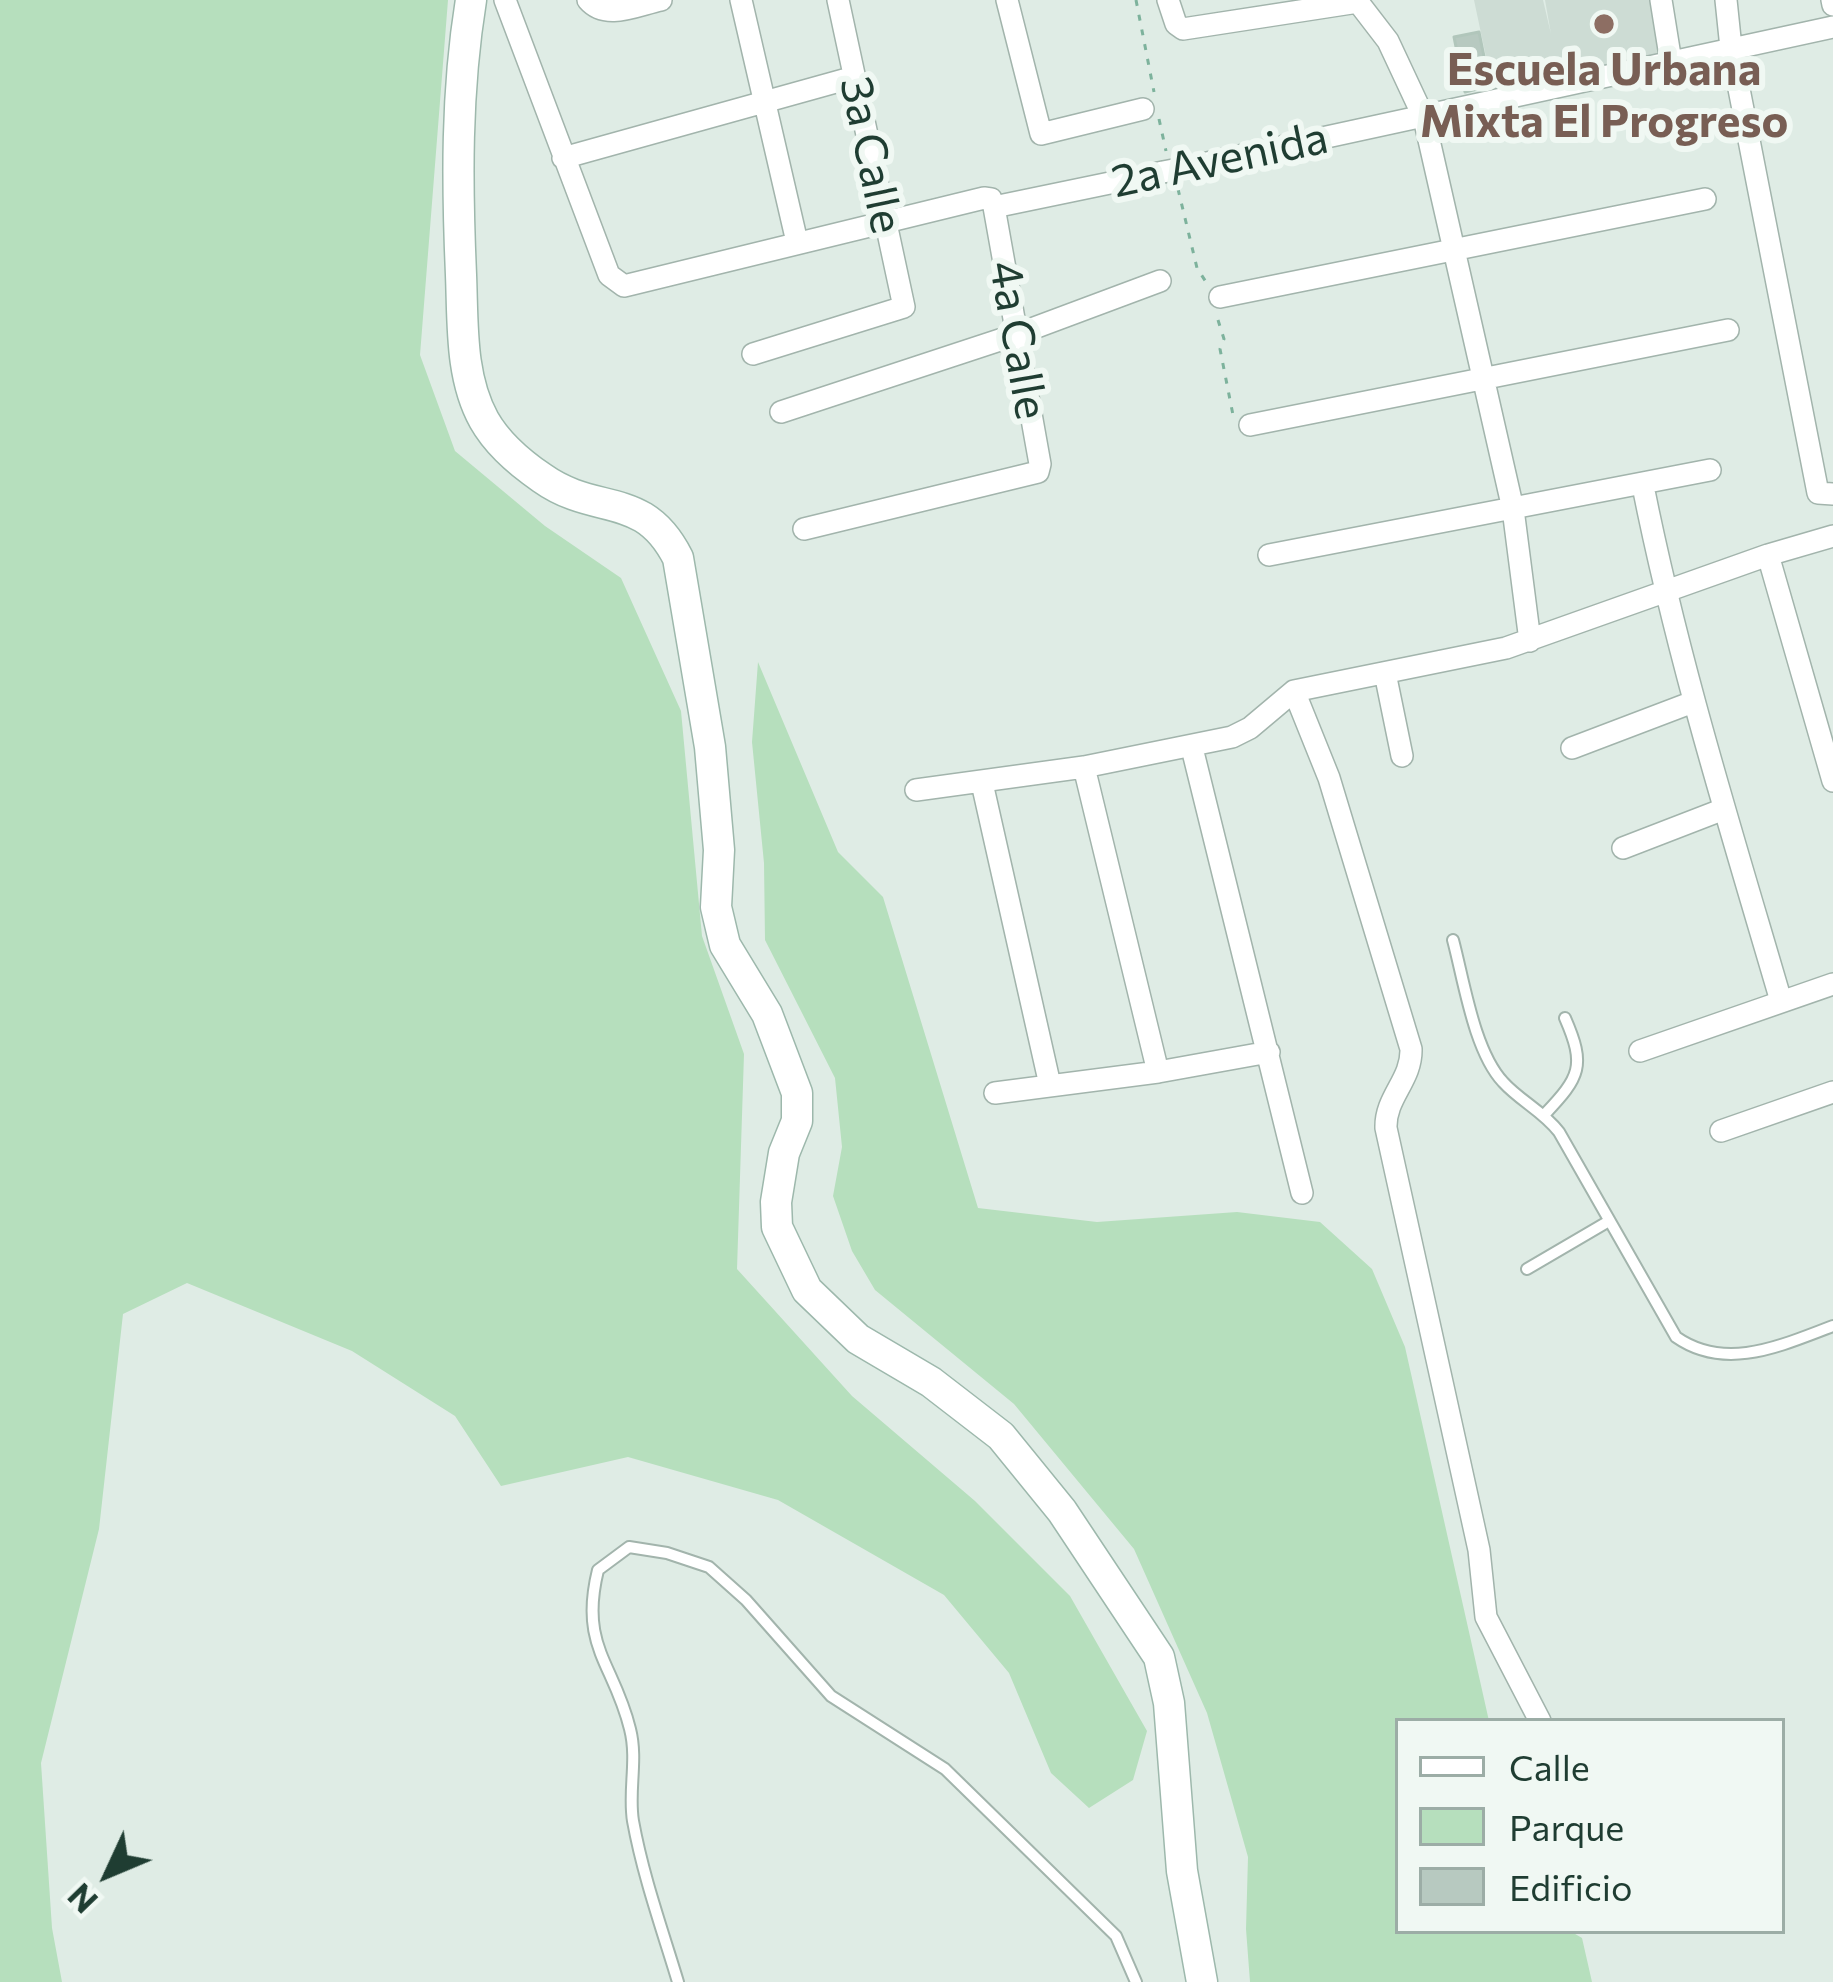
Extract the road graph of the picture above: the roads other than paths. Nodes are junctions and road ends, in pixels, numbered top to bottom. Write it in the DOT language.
graph roads {
  1 [pos="471,0"];
  2 [pos="505,0"];
  3 [pos="588,0"];
  4 [pos="661,0"];
  5 [pos="741,0"];
  6 [pos="838,0"];
  7 [pos="1007,0"];
  8 [pos="1168,0"];
  9 [pos="1661,0"];
  10 [pos="1726,0"];
  11 [pos="1362,1"];
  12 [pos="1833,27"];
  13 [pos="1731,48"];
  14 [pos="1671,62"];
  15 [pos="854,77"];
  16 [pos="768,102"];
  17 [pos="1152,105"];
  18 [pos="1424,118"];
  19 [pos="563,158"];
  20 [pos="1705,199"];
  21 [pos="994,207"];
  22 [pos="884,222"];
  23 [pos="797,242"];
  24 [pos="1454,251"];
  25 [pos="1160,281"];
  26 [pos="1214,296"];
  27 [pos="1728,329"];
  28 [pos="1018,334"];
  29 [pos="753,354"];
  30 [pos="1481,381"];
  31 [pos="782,412"];
  32 [pos="1242,422"];
  33 [pos="1710,470"];
  34 [pos="1643,486"];
  35 [pos="1833,494"];
  36 [pos="1513,509"];
  37 [pos="804,529"];
  38 [pos="1833,536"];
  39 [pos="1269,555"];
  40 [pos="1768,555"];
  41 [pos="1664,592"];
  42 [pos="1530,641"];
  43 [pos="1385,673"];
  44 [pos="1294,691"];
  45 [pos="1693,702"];
  46 [pos="1192,748"];
  47 [pos="1572,748"];
  48 [pos="1402,756"];
  49 [pos="1084,767"];
  50 [pos="1833,781"];
  51 [pos="982,783"];
  52 [pos="916,790"];
  53 [pos="1724,808"];
  54 [pos="1623,848"];
  55 [pos="1453,940"];
  56 [pos="1833,984"];
  57 [pos="1781,1001"];
  58 [pos="1565,1018"];
  59 [pos="1640,1051"];
  60 [pos="1269,1052"];
  61 [pos="1158,1072"];
  62 [pos="1050,1084"];
  63 [pos="1833,1092"];
  64 [pos="994,1094"];
  65 [pos="1545,1114"];
  66 [pos="1720,1131"];
  67 [pos="1302,1193"];
  68 [pos="1609,1222"];
  69 [pos="1527,1269"];
  70 [pos="1833,1327"];
  71 [pos="1538,1718"];
  72 [pos="678,1982"];
  73 [pos="1136,1982"];
  74 [pos="1202,1982"];
  1 -- 74 [label="main road"];
  2 -- 19 [label="street"];
  3 -- 4 [label="street"];
  5 -- 16 [label="street"];
  6 -- 15 [label="street, 3a Calle"];
  7 -- 17 [label="street"];
  8 -- 11 [label="street"];
  9 -- 14 [label="street"];
  10 -- 13 [label="street"];
  11 -- 18 [label="street"];
  12 -- 13 [label="street, 2a Avenida"];
  13 -- 14 [label="street, 2a Avenida"];
  13 -- 35 [label="street"];
  14 -- 18 [label="street, 2a Avenida"];
  15 -- 16 [label="street"];
  15 -- 22 [label="street, 3a Calle"];
  16 -- 19 [label="street"];
  16 -- 23 [label="street"];
  18 -- 21 [label="street, 2a Avenida"];
  18 -- 24 [label="street"];
  19 -- 23 [label="street, 2a Avenida"];
  20 -- 24 [label="street"];
  21 -- 22 [label="street, 2a Avenida"];
  21 -- 28 [label="street, 4a Calle"];
  22 -- 23 [label="street, 2a Avenida"];
  22 -- 29 [label="street, 3a Calle"];
  24 -- 26 [label="street"];
  24 -- 30 [label="street"];
  25 -- 28 [label="street"];
  27 -- 30 [label="street"];
  28 -- 31 [label="street"];
  28 -- 37 [label="street, 4a Calle"];
  30 -- 32 [label="street"];
  30 -- 36 [label="street"];
  33 -- 34 [label="street"];
  34 -- 36 [label="street"];
  34 -- 41 [label="street"];
  36 -- 39 [label="street"];
  36 -- 42 [label="street"];
  38 -- 40 [label="street"];
  40 -- 41 [label="street"];
  40 -- 50 [label="street"];
  41 -- 42 [label="street"];
  41 -- 45 [label="street"];
  42 -- 43 [label="street"];
  43 -- 44 [label="street"];
  43 -- 48 [label="street"];
  44 -- 46 [label="street"];
  44 -- 71 [label="street"];
  45 -- 47 [label="street"];
  45 -- 53 [label="street"];
  46 -- 49 [label="street"];
  46 -- 60 [label="street"];
  49 -- 51 [label="street"];
  49 -- 61 [label="street"];
  51 -- 52 [label="street"];
  51 -- 62 [label="street"];
  53 -- 54 [label="street"];
  53 -- 57 [label="street"];
  55 -- 65 [label="lane"];
  56 -- 57 [label="street"];
  57 -- 59 [label="street"];
  58 -- 65 [label="lane"];
  60 -- 61 [label="street"];
  60 -- 67 [label="street"];
  61 -- 62 [label="street"];
  62 -- 64 [label="street"];
  63 -- 66 [label="street"];
  65 -- 68 [label="lane"];
  68 -- 69 [label="lane"];
  68 -- 70 [label="lane"];
  72 -- 73 [label="lane"];
}
